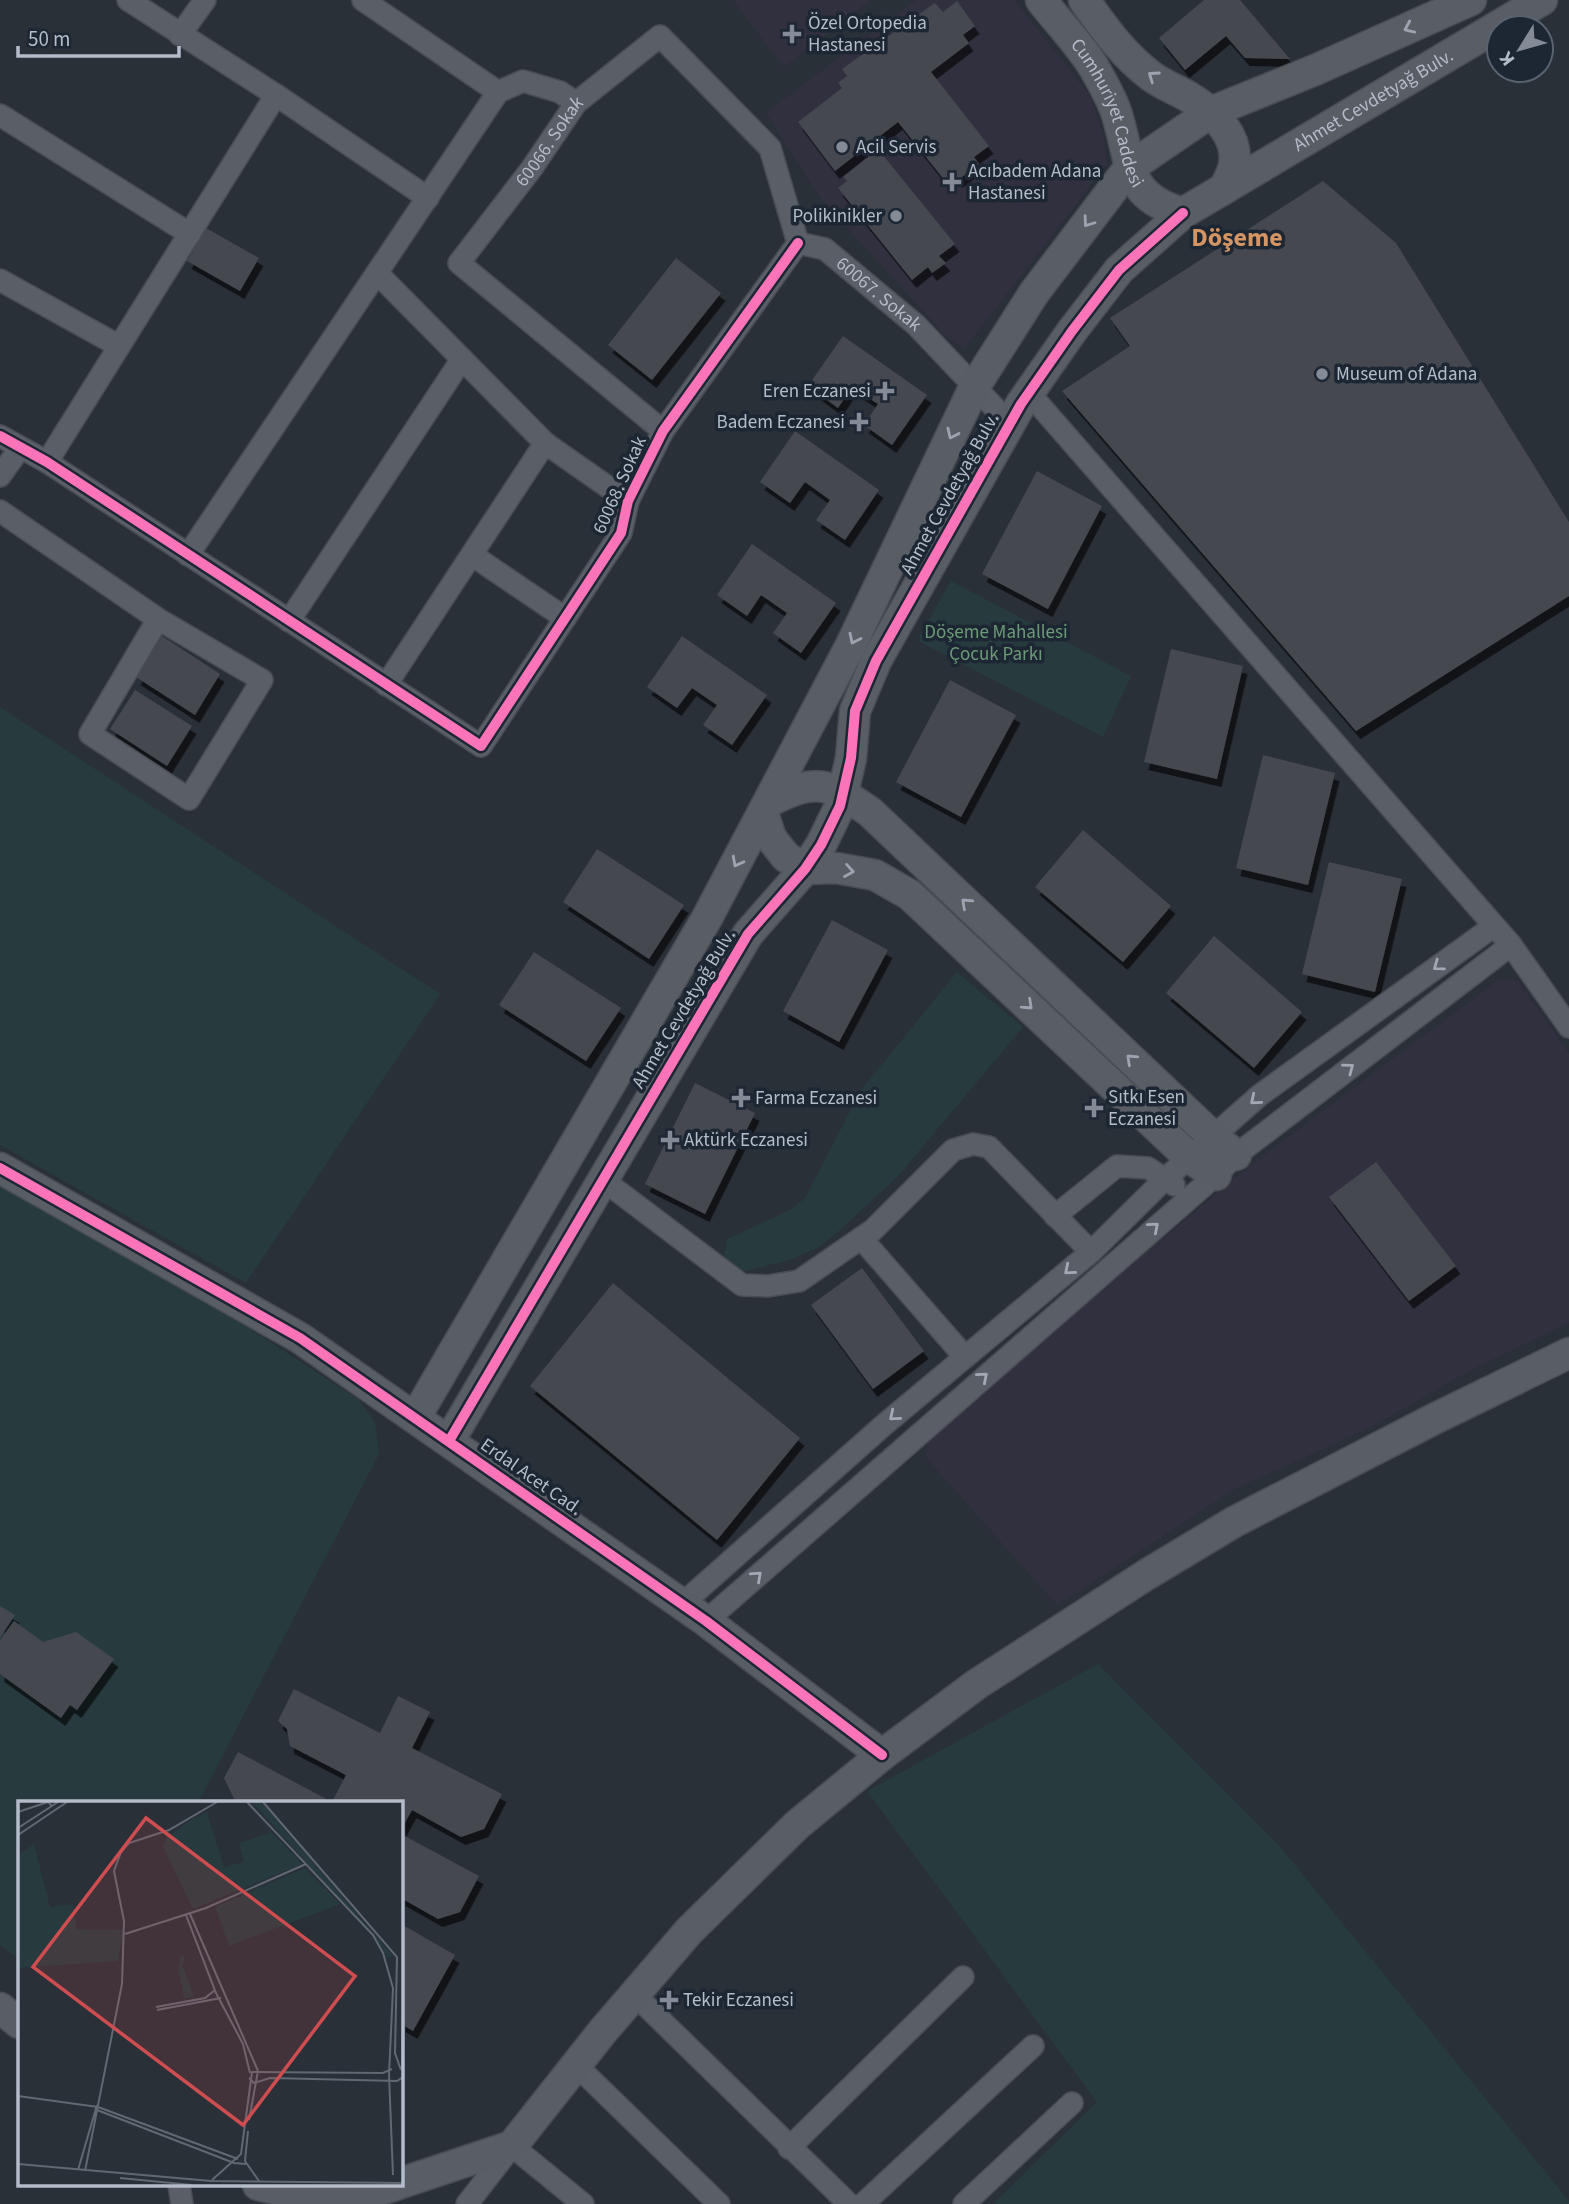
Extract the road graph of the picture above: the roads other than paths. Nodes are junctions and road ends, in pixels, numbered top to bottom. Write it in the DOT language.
graph roads {
  1 [pos="128,0"];
  2 [pos="205,0"];
  3 [pos="363,0"];
  4 [pos="1041,0"];
  5 [pos="1084,0"];
  6 [pos="1471,0"];
  7 [pos="1542,0"];
  8 [pos="180,35"];
  9 [pos="498,92"];
  10 [pos="276,95"];
  11 [pos="576,103"];
  12 [pos="1211,112"];
  13 [pos="0,116"];
  14 [pos="1129,168"];
  15 [pos="1224,189"];
  16 [pos="428,198"];
  17 [pos="1183,213"];
  18 [pos="190,234"];
  19 [pos="798,243"];
  20 [pos="377,273"];
  21 [pos="0,280"];
  22 [pos="119,346"];
  23 [pos="462,359"];
  24 [pos="975,386"];
  25 [pos="1029,393"];
  26 [pos="1010,424"];
  27 [pos="663,431"];
  28 [pos="0,436"];
  29 [pos="545,443"];
  30 [pos="20,448"];
  31 [pos="47,462"];
  32 [pos="0,476"];
  33 [pos="628,501"];
  34 [pos="0,511"];
  35 [pos="188,555"];
  36 [pos="472,555"];
  37 [pos="565,618"];
  38 [pos="158,619"];
  39 [pos="289,621"];
  40 [pos="386,685"];
  41 [pos="843,794"];
  42 [pos="767,807"];
  43 [pos="805,869"];
  44 [pos="1494,926"];
  45 [pos="1511,945"];
  46 [pos="1569,1027"];
  47 [pos="1222,1155"];
  48 [pos="1190,1158"];
  49 [pos="0,1168"];
  50 [pos="1165,1179"];
  51 [pos="603,1180"];
  52 [pos="1190,1196"];
  53 [pos="1055,1216"];
  54 [pos="861,1238"];
  55 [pos="1091,1252"];
  56 [pos="1569,1353"];
  57 [pos="965,1357"];
  58 [pos="415,1418"];
  59 [pos="449,1441"];
  60 [pos="694,1613"];
  61 [pos="882,1755"];
  62 [pos="963,1977"];
  63 [pos="634,1994"];
  64 [pos="0,2008"];
  65 [pos="18,2022"];
  66 [pos="1033,2046"];
  67 [pos="577,2066"];
  68 [pos="1072,2103"];
  69 [pos="512,2146"];
  70 [pos="789,2148"];
  71 [pos="402,2183"];
  72 [pos="179,2186"];
  73 [pos="262,2186"];
  74 [pos="392,2186"];
  75 [pos="182,2204"];
  76 [pos="467,2204"];
  77 [pos="583,2204"];
  78 [pos="719,2204"];
  79 [pos="849,2204"];
  80 [pos="863,2204"];
  81 [pos="964,2204"];
  1 -- 8 [label="street"];
  2 -- 8 [label="street"];
  3 -- 9 [label="street"];
  4 -- 14 [label="street, Cumhuriyet Caddesi"];
  12 -- 5 [label="street, Cumhuriyet Caddesi, one-way"];
  6 -- 12 [label="street, Ahmet Cevdetyağ Bulv., one-way"];
  7 -- 15 [label="street, Ahmet Cevdetyağ Bulv."];
  8 -- 10 [label="street"];
  9 -- 11 [label="street"];
  9 -- 16 [label="street"];
  10 -- 16 [label="street"];
  10 -- 18 [label="street"];
  11 -- 19 [label="street, 60066. Sokak"];
  11 -- 27 [label="street, 60066. Sokak"];
  12 -- 14 [label="street, Ahmet Cevdetyağ Bulv."];
  12 -- 15 [label="street, Cumhuriyet Caddesi"];
  13 -- 18 [label="street"];
  14 -- 17 [label="street, Cumhuriyet Caddesi"];
  14 -- 24 [label="street, Ahmet Cevdetyağ Bulv., one-way"];
  15 -- 17 [label="street, Ahmet Cevdetyağ Bulv."];
  16 -- 20 [label="street"];
  17 -- 25 [label="street, Ahmet Cevdetyağ Bulv."];
  18 -- 22 [label="street"];
  19 -- 24 [label="street, 60067. Sokak"];
  19 -- 27 [label="street, 60068. Sokak"];
  20 -- 23 [label="street"];
  20 -- 35 [label="street"];
  21 -- 22 [label="street"];
  22 -- 31 [label="street"];
  23 -- 29 [label="street"];
  23 -- 39 [label="street"];
  24 -- 26 [label="street, 60067. Sokak"];
  24 -- 42 [label="street, Ahmet Cevdetyağ Bulv., one-way"];
  25 -- 26 [label="street, Ahmet Cevdetyağ Bulv."];
  25 -- 44 [label="street"];
  26 -- 41 [label="street, Ahmet Cevdetyağ Bulv."];
  27 -- 33 [label="street, 60068. Sokak"];
  28 -- 30 [label="street"];
  29 -- 33 [label="street"];
  29 -- 36 [label="street"];
  30 -- 31 [label="street"];
  30 -- 32 [label="street"];
  31 -- 35 [label="street"];
  33 -- 37 [label="street, 60068. Sokak"];
  34 -- 38 [label="street"];
  35 -- 39 [label="street"];
  36 -- 37 [label="street"];
  36 -- 40 [label="street"];
  37 -- 40 [label="street, 60068. Sokak"];
  38 -- 38 [label="street"];
  39 -- 40 [label="street"];
  41 -- 42 [label="street"];
  41 -- 43 [label="street, Ahmet Cevdetyağ Bulv."];
  47 -- 41 [label="street, one-way"];
  42 -- 43 [label="street"];
  42 -- 58 [label="street, Ahmet Cevdetyağ Bulv., one-way"];
  43 -- 48 [label="street, one-way"];
  43 -- 51 [label="street, Ahmet Cevdetyağ Bulv."];
  44 -- 45 [label="street"];
  44 -- 47 [label="street, one-way"];
  45 -- 46 [label="street"];
  47 -- 45 [label="street, one-way"];
  47 -- 48 [label="street"];
  47 -- 52 [label="street"];
  48 -- 50 [label="street"];
  49 -- 58 [label="street, Erdal Acet Cad."];
  50 -- 52 [label="street"];
  50 -- 53 [label="street"];
  50 -- 55 [label="street"];
  51 -- 54 [label="street"];
  51 -- 59 [label="street, Ahmet Cevdetyağ Bulv."];
  60 -- 52 [label="street, one-way"];
  53 -- 54 [label="street"];
  53 -- 55 [label="street"];
  54 -- 57 [label="street"];
  55 -- 57 [label="street, one-way"];
  56 -- 61 [label="street"];
  57 -- 60 [label="street, one-way"];
  58 -- 59 [label="street, Erdal Acet Cad."];
  59 -- 60 [label="street, Erdal Acet Cad."];
  60 -- 61 [label="street, Erdal Acet Cad."];
  61 -- 63 [label="street"];
  62 -- 70 [label="street"];
  63 -- 67 [label="street"];
  63 -- 70 [label="street"];
  64 -- 65 [label="street"];
  66 -- 80 [label="street"];
  67 -- 69 [label="street"];
  67 -- 78 [label="street"];
  68 -- 81 [label="street"];
  69 -- 71 [label="street"];
  69 -- 76 [label="street"];
  69 -- 77 [label="street"];
  70 -- 79 [label="street"];
  72 -- 75 [label="street"];
  73 -- 74 [label="street"];
}
